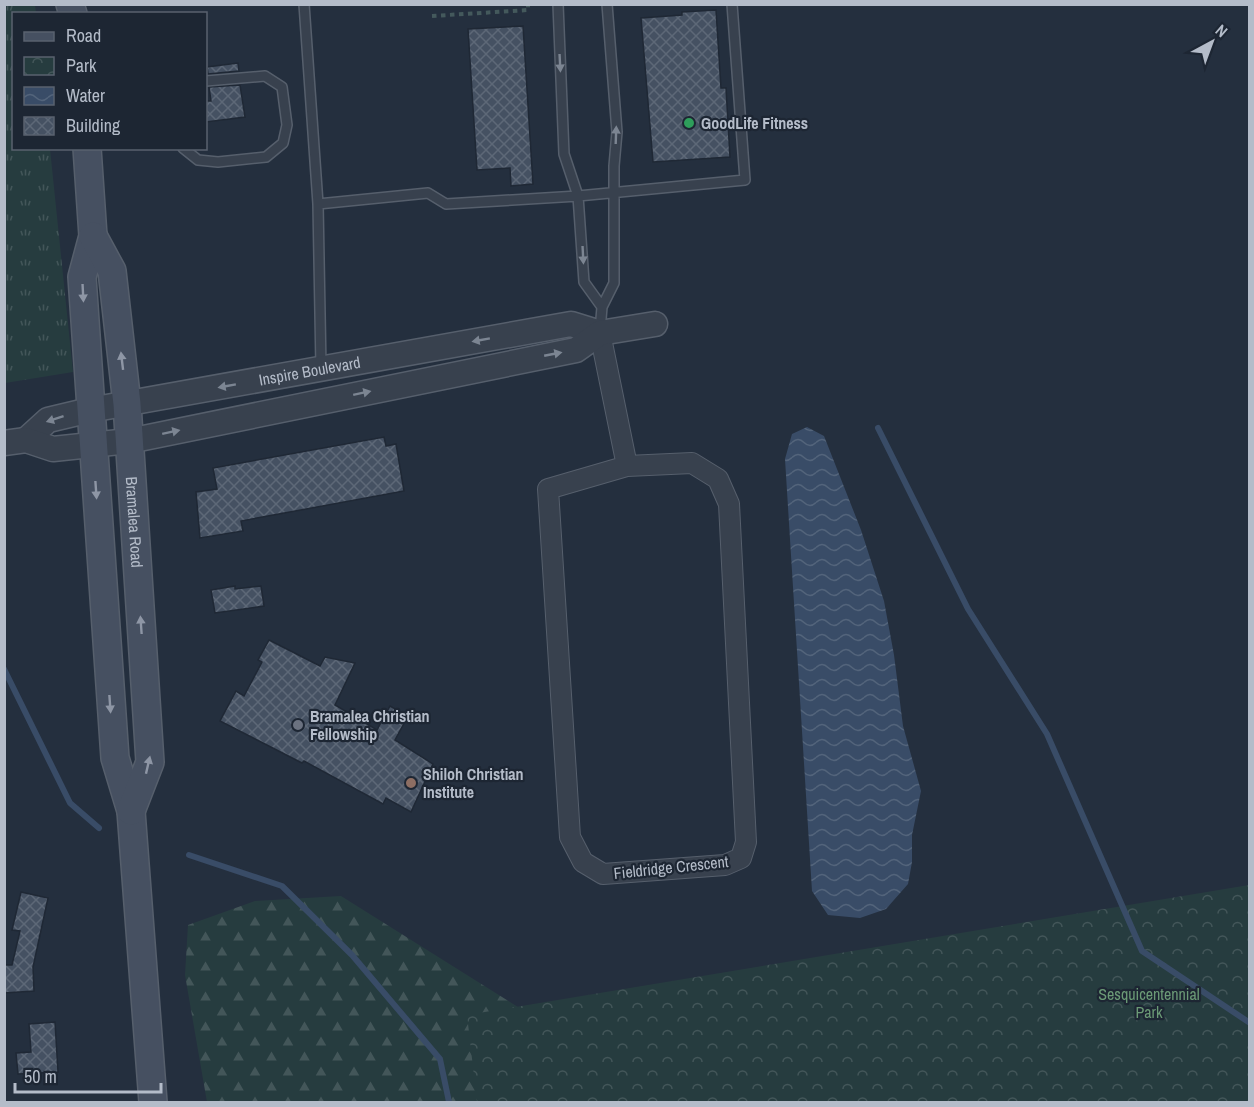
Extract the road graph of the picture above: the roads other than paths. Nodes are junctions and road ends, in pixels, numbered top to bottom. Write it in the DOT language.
graph roads {
  1 [pos="304,4"];
  2 [pos="558,4"];
  3 [pos="607,4"];
  4 [pos="732,4"];
  5 [pos="207,81"];
  6 [pos="87,150"];
  7 [pos="186,150"];
  8 [pos="613,193"];
  9 [pos="578,196"];
  10 [pos="318,204"];
  11 [pos="93,236"];
  12 [pos="602,307"];
  13 [pos="656,324"];
  14 [pos="600,333"];
  15 [pos="321,368"];
  16 [pos="127,404"];
  17 [pos="90,410"];
  18 [pos="129,441"];
  19 [pos="15,442"];
  20 [pos="92,446"];
  21 [pos="627,466"];
  22 [pos="131,811"];
  23 [pos="153,1102"];
  1 -- 10 [label="lane"];
  2 -- 9 [label="lane, one-way"];
  8 -- 3 [label="lane, one-way"];
  4 -- 8 [label="lane"];
  5 -- 7 [label="lane"];
  6 -- 11 [label="main road, Bramalea Road"];
  8 -- 9 [label="lane"];
  8 -- 12 [label="lane"];
  9 -- 10 [label="lane"];
  9 -- 12 [label="lane, one-way"];
  10 -- 15 [label="lane"];
  16 -- 11 [label="main road, Bramalea Road, one-way"];
  11 -- 17 [label="main road, Bramalea Road, one-way"];
  12 -- 14 [label="lane"];
  13 -- 14 [label="street, Inspire Boulevard"];
  14 -- 15 [label="street, Inspire Boulevard, one-way"];
  18 -- 14 [label="street, Inspire Boulevard, one-way"];
  14 -- 21 [label="street"];
  15 -- 16 [label="street, Inspire Boulevard, one-way"];
  16 -- 17 [label="street, Inspire Boulevard"];
  16 -- 18 [label="main road, Bramalea Road"];
  17 -- 19 [label="street, Inspire Boulevard, one-way"];
  17 -- 20 [label="main road, Bramalea Road"];
  18 -- 20 [label="street, Inspire Boulevard"];
  22 -- 18 [label="main road, Bramalea Road, one-way"];
  19 -- 20 [label="street, Inspire Boulevard"];
  20 -- 22 [label="main road, Bramalea Road, one-way"];
  21 -- 21 [label="street, Fieldridge Crescent"];
  22 -- 23 [label="main road, Bramalea Road"];
}
